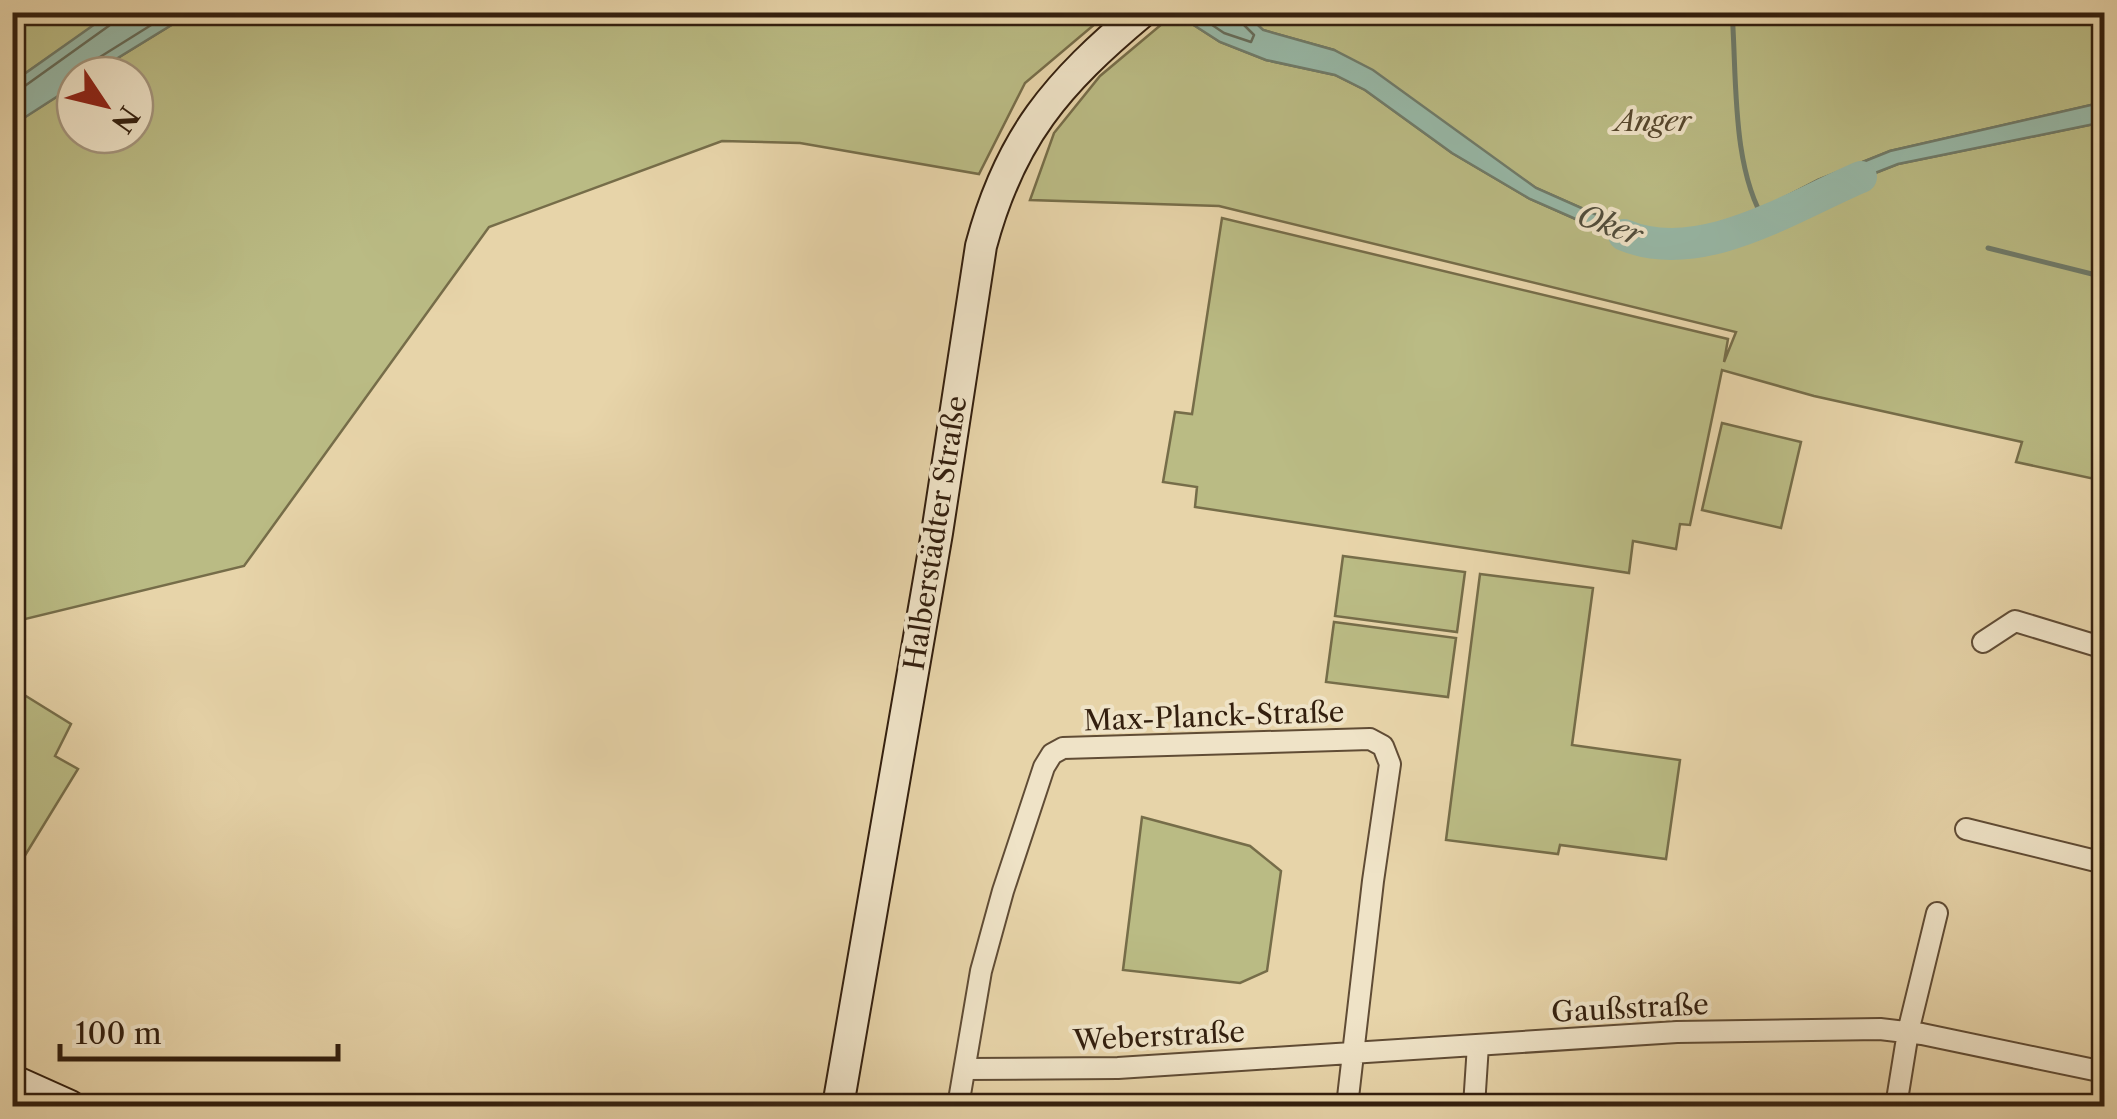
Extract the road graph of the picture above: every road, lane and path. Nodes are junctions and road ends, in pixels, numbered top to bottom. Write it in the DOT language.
graph roads {
  1 [pos="1142,12"];
  2 [pos="1983,642"];
  3 [pos="2104,648"];
  4 [pos="1966,829"];
  5 [pos="2104,864"];
  6 [pos="1936,913"];
  7 [pos="1908,1032"];
  8 [pos="1478,1044"];
  9 [pos="1354,1053"];
  10 [pos="965,1069"];
  11 [pos="2104,1072"];
  12 [pos="17,1088"];
  13 [pos="70,1106"];
  14 [pos="838,1106"];
  15 [pos="958,1106"];
  16 [pos="1347,1106"];
  17 [pos="1474,1106"];
  18 [pos="1896,1106"];
  1 -- 14 [label="main road, Halberstädter Straße"];
  2 -- 3 [label="street"];
  4 -- 5 [label="street"];
  6 -- 7 [label="street"];
  7 -- 8 [label="street, Gaußstraße"];
  7 -- 11 [label="street, Gaußstraße"];
  7 -- 18 [label="street"];
  8 -- 9 [label="street, Gaußstraße"];
  8 -- 17 [label="street"];
  9 -- 10 [label="street, Weberstraße"];
  9 -- 10 [label="street, Max-Planck-Straße"];
  9 -- 16 [label="street"];
  10 -- 15 [label="street, Max-Planck-Straße"];
  12 -- 13 [label="main road"];
}
